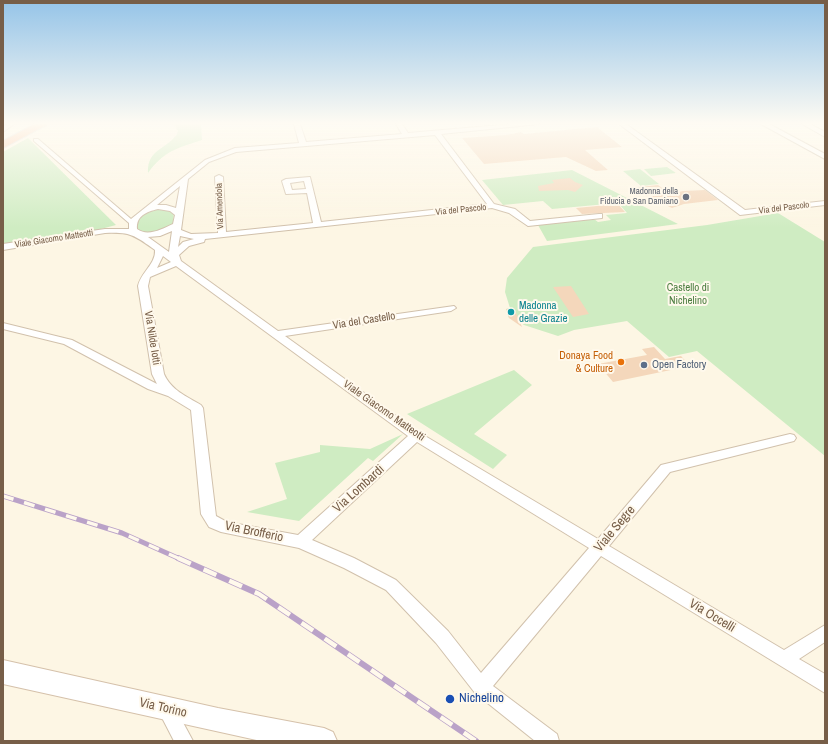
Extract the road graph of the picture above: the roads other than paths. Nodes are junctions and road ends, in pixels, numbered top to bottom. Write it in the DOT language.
graph roads {
  1 [pos="57,159"];
  2 [pos="212,159"];
  3 [pos="456,159"];
  4 [pos="669,159"];
  5 [pos="219,177"];
  6 [pos="185,179"];
  7 [pos="309,191"];
  8 [pos="825,203"];
  9 [pos="492,206"];
  10 [pos="178,213"];
  11 [pos="140,214"];
  12 [pos="599,216"];
  13 [pos="129,221"];
  14 [pos="318,225"];
  15 [pos="176,228"];
  16 [pos="105,231"];
  17 [pos="139,234"];
  18 [pos="222,235"];
  19 [pos="203,239"];
  20 [pos="174,242"];
  21 [pos="152,243"];
  22 [pos="3,247"];
  23 [pos="159,249"];
  24 [pos="176,258"];
  25 [pos="144,278"];
  26 [pos="451,308"];
  27 [pos="3,326"];
  28 [pos="277,334"];
  29 [pos="172,393"];
  30 [pos="416,436"];
  31 [pos="790,438"];
  32 [pos="301,542"];
  33 [pos="599,548"];
  34 [pos="825,633"];
  35 [pos="784,659"];
  36 [pos="9,678"];
  37 [pos="825,684"];
  38 [pos="481,687"];
  39 [pos="166,708"];
  40 [pos="184,741"];
  41 [pos="324,741"];
  42 [pos="550,741"];
  1 -- 13 [label="street"];
  2 -- 6 [label="street"];
  3 -- 9 [label="street"];
  4 -- 8 [label="street, Via del Pascolo"];
  5 -- 18 [label="street, Via Amendola"];
  6 -- 10 [label="street"];
  6 -- 11 [label="street"];
  7 -- 14 [label="street"];
  9 -- 12 [label="street, Via del Pascolo"];
  9 -- 14 [label="street, Via del Pascolo"];
  10 -- 11 [label="street"];
  10 -- 15 [label="street"];
  11 -- 13 [label="street, Viale Giacomo Matteotti"];
  11 -- 17 [label="street"];
  13 -- 16 [label="street, Viale Giacomo Matteotti"];
  14 -- 18 [label="street, Via del Pascolo"];
  15 -- 17 [label="street"];
  15 -- 18 [label="street, Via del Pascolo"];
  15 -- 20 [label="street"];
  16 -- 17 [label="street, Viale Giacomo Matteotti"];
  16 -- 22 [label="street, Viale Giacomo Matteotti"];
  17 -- 21 [label="street, Viale Giacomo Matteotti"];
  18 -- 19 [label="street, Via del Pascolo"];
  19 -- 20 [label="street, Via del Pascolo"];
  19 -- 24 [label="street, Via del Pascolo"];
  20 -- 21 [label="street, Via del Pascolo"];
  20 -- 24 [label="street"];
  21 -- 23 [label="street, Viale Giacomo Matteotti"];
  23 -- 24 [label="street, Viale Giacomo Matteotti"];
  23 -- 25 [label="street"];
  24 -- 25 [label="street, Via del Pascolo"];
  24 -- 28 [label="street, Viale Giacomo Matteotti"];
  25 -- 29 [label="street, Via Nilde Iotti"];
  26 -- 28 [label="street, Via del Castello"];
  27 -- 29 [label="street, Via Brofferio"];
  28 -- 30 [label="street, Viale Giacomo Matteotti"];
  29 -- 32 [label="street, Via Brofferio"];
  30 -- 32 [label="street, Via Lombardi"];
  30 -- 33 [label="street, Viale Giacomo Matteotti"];
  31 -- 33 [label="street, Viale Segre"];
  32 -- 38 [label="street, Via Brofferio"];
  33 -- 35 [label="street, Via Occelli"];
  33 -- 38 [label="street, Viale Segre"];
  34 -- 35 [label="street"];
  35 -- 37 [label="street, Via Occelli"];
  36 -- 39 [label="main road, Via Torino"];
  38 -- 42 [label="street, Via Brofferio"];
  39 -- 40 [label="street"];
  39 -- 41 [label="main road, Via Torino"];
}
